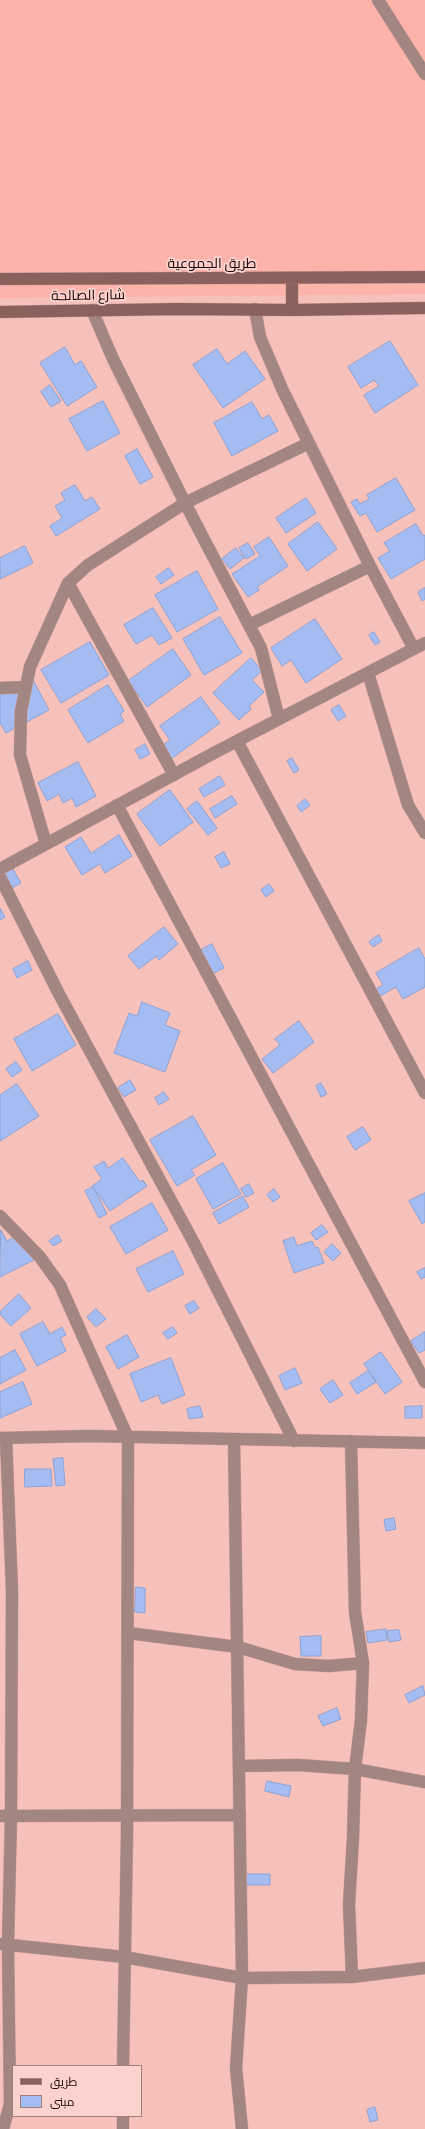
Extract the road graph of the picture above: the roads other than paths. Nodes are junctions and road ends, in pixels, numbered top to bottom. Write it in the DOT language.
graph roads {
  1 [pos="378,0"];
  2 [pos="425,74"];
  3 [pos="425,277"];
  4 [pos="292,278"];
  5 [pos="0,279"];
  6 [pos="425,308"];
  7 [pos="255,309"];
  8 [pos="92,310"];
  9 [pos="292,310"];
  10 [pos="0,312"];
  11 [pos="309,443"];
  12 [pos="185,503"];
  13 [pos="370,566"];
  14 [pos="68,583"];
  15 [pos="249,625"];
  16 [pos="420,646"];
  17 [pos="368,673"];
  18 [pos="26,687"];
  19 [pos="0,688"];
  20 [pos="279,719"];
  21 [pos="237,741"];
  22 [pos="174,775"];
  23 [pos="117,806"];
  24 [pos="425,833"];
  25 [pos="46,844"];
  26 [pos="0,869"];
  27 [pos="0,878"];
  28 [pos="425,1093"];
  29 [pos="0,1216"];
  30 [pos="425,1382"];
  31 [pos="3,1438"];
  32 [pos="128,1438"];
  33 [pos="234,1440"];
  34 [pos="294,1440"];
  35 [pos="351,1442"];
  36 [pos="425,1443"];
  37 [pos="128,1633"];
  38 [pos="238,1647"];
  39 [pos="363,1663"];
  40 [pos="240,1766"];
  41 [pos="355,1769"];
  42 [pos="425,1782"];
  43 [pos="127,1815"];
  44 [pos="240,1815"];
  45 [pos="6,1816"];
  46 [pos="4,1944"];
  47 [pos="124,1957"];
  48 [pos="425,1968"];
  49 [pos="352,1977"];
  50 [pos="242,1978"];
  51 [pos="123,2065"];
  52 [pos="123,2117"];
  53 [pos="3,2129"];
  54 [pos="123,2129"];
  55 [pos="242,2129"];
  1 -- 2 [label="street"];
  3 -- 4 [label="main road, طريق الجموعية"];
  4 -- 5 [label="main road, طريق الجموعية"];
  4 -- 9 [label="main road"];
  6 -- 9 [label="main road"];
  7 -- 8 [label="main road, شارع الصالحة"];
  7 -- 9 [label="main road"];
  7 -- 11 [label="street"];
  8 -- 10 [label="main road, شارع الصالحة"];
  8 -- 12 [label="street"];
  11 -- 12 [label="street"];
  11 -- 13 [label="street"];
  12 -- 14 [label="street"];
  12 -- 15 [label="street"];
  13 -- 15 [label="street"];
  13 -- 16 [label="street"];
  14 -- 18 [label="street"];
  14 -- 22 [label="street"];
  15 -- 20 [label="street"];
  16 -- 17 [label="street"];
  17 -- 20 [label="street"];
  17 -- 24 [label="street"];
  18 -- 19 [label="street"];
  18 -- 25 [label="street"];
  20 -- 21 [label="street"];
  21 -- 22 [label="street"];
  21 -- 28 [label="street"];
  22 -- 23 [label="street"];
  23 -- 25 [label="street"];
  23 -- 30 [label="street"];
  25 -- 26 [label="street"];
  27 -- 34 [label="street"];
  29 -- 32 [label="street"];
  31 -- 32 [label="street"];
  31 -- 45 [label="street"];
  32 -- 33 [label="street"];
  32 -- 37 [label="street"];
  33 -- 34 [label="street"];
  33 -- 38 [label="street"];
  34 -- 35 [label="street"];
  35 -- 36 [label="street"];
  35 -- 39 [label="street"];
  37 -- 38 [label="street"];
  37 -- 43 [label="street"];
  38 -- 39 [label="street"];
  38 -- 40 [label="street"];
  39 -- 41 [label="street"];
  40 -- 41 [label="street"];
  40 -- 44 [label="street"];
  41 -- 42 [label="street"];
  41 -- 49 [label="street"];
  43 -- 44 [label="street"];
  43 -- 45 [label="street"];
  43 -- 47 [label="street"];
  44 -- 50 [label="street"];
  45 -- 46 [label="street"];
  46 -- 47 [label="street"];
  46 -- 53 [label="street"];
  47 -- 50 [label="street"];
  47 -- 51 [label="street"];
  48 -- 49 [label="street"];
  49 -- 50 [label="street"];
  50 -- 55 [label="street"];
  52 -- 54 [label="street"];
}
